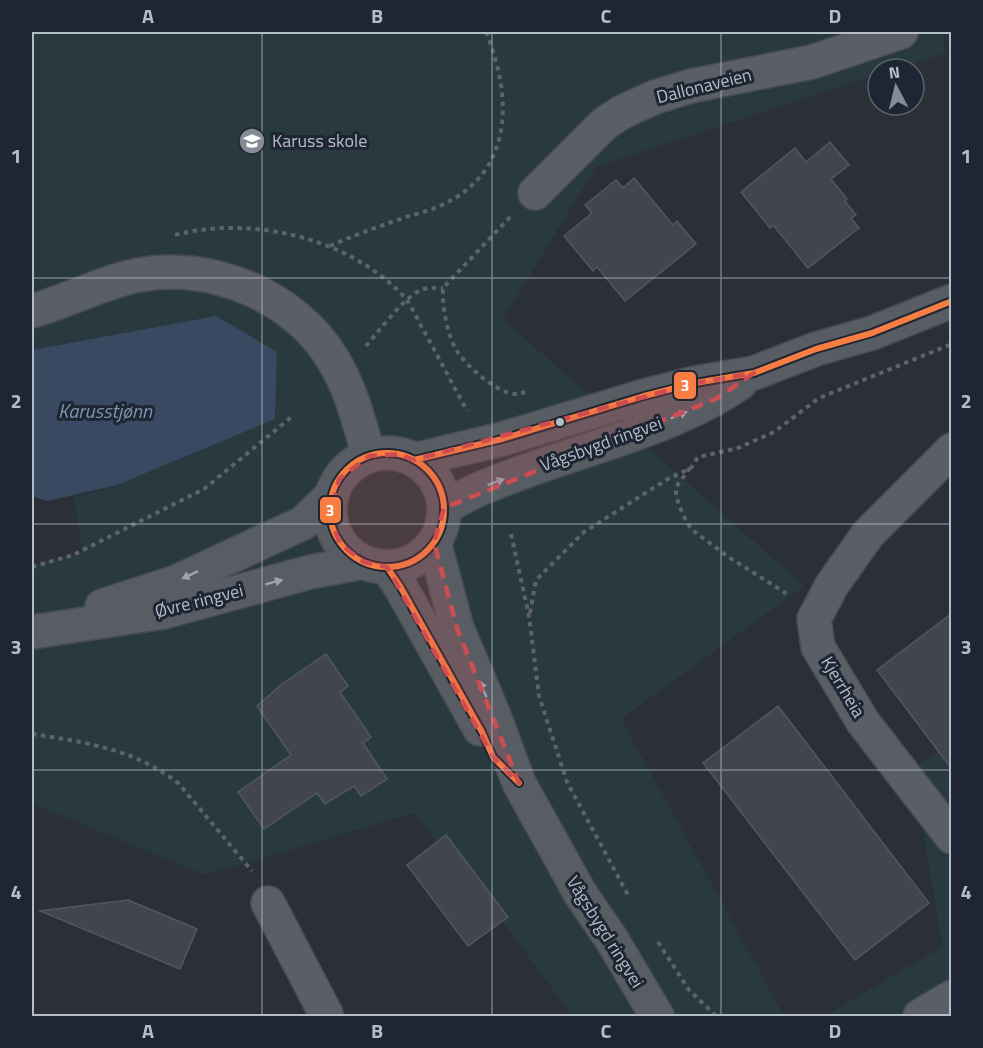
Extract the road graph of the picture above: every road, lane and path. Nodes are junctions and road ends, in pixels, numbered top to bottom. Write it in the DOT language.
graph roads {
  1 [pos="486,32"];
  2 [pos="901,32"];
  3 [pos="535,194"];
  4 [pos="330,247"];
  5 [pos="443,288"];
  6 [pos="951,302"];
  7 [pos="32,311"];
  8 [pos="951,344"];
  9 [pos="364,348"];
  10 [pos="754,373"];
  11 [pos="526,392"];
  12 [pos="294,415"];
  13 [pos="951,450"];
  14 [pos="369,456"];
  15 [pos="414,460"];
  16 [pos="691,468"];
  17 [pos="331,496"];
  18 [pos="444,508"];
  19 [pos="511,534"];
  20 [pos="434,542"];
  21 [pos="376,565"];
  22 [pos="32,567"];
  23 [pos="529,616"];
  24 [pos="814,619"];
  25 [pos="32,631"];
  26 [pos="32,734"];
  27 [pos="519,783"];
  28 [pos="951,837"];
  29 [pos="630,898"];
  30 [pos="268,903"];
  31 [pos="653,934"];
  32 [pos="951,997"];
  33 [pos="326,1014"];
  34 [pos="657,1017"];
  35 [pos="716,1017"];
  36 [pos="920,1017"];
  1 -- 4 [label="path"];
  2 -- 3 [label="street, Dallonaveien"];
  3 -- 5 [label="path"];
  5 -- 9 [label="path"];
  5 -- 11 [label="path"];
  6 -- 10 [label="street, Vågsbygd ringvei"];
  7 -- 14 [label="street"];
  8 -- 16 [label="path"];
  10 -- 15 [label="street, Vågsbygd ringvei"];
  18 -- 10 [label="street, Vågsbygd ringvei, one-way"];
  12 -- 22 [label="path"];
  13 -- 24 [label="street"];
  14 -- 15 [label="street"];
  14 -- 17 [label="street"];
  15 -- 18 [label="street"];
  16 -- 23 [label="path"];
  16 -- 24 [label="path"];
  17 -- 21 [label="street"];
  17 -- 25 [label="street, Øvre ringvei, one-way"];
  18 -- 20 [label="street"];
  19 -- 23 [label="path"];
  20 -- 21 [label="street"];
  27 -- 20 [label="street, Vågsbygd ringvei, one-way"];
  25 -- 21 [label="street, Øvre ringvei, one-way"];
  21 -- 27 [label="street, Vågsbygd ringvei"];
  23 -- 29 [label="path"];
  24 -- 28 [label="street, Kjerrheia"];
  26 -- 30 [label="path"];
  27 -- 34 [label="street, Vågsbygd ringvei"];
  30 -- 33 [label="street"];
  31 -- 35 [label="path"];
  32 -- 36 [label="street"];
}
